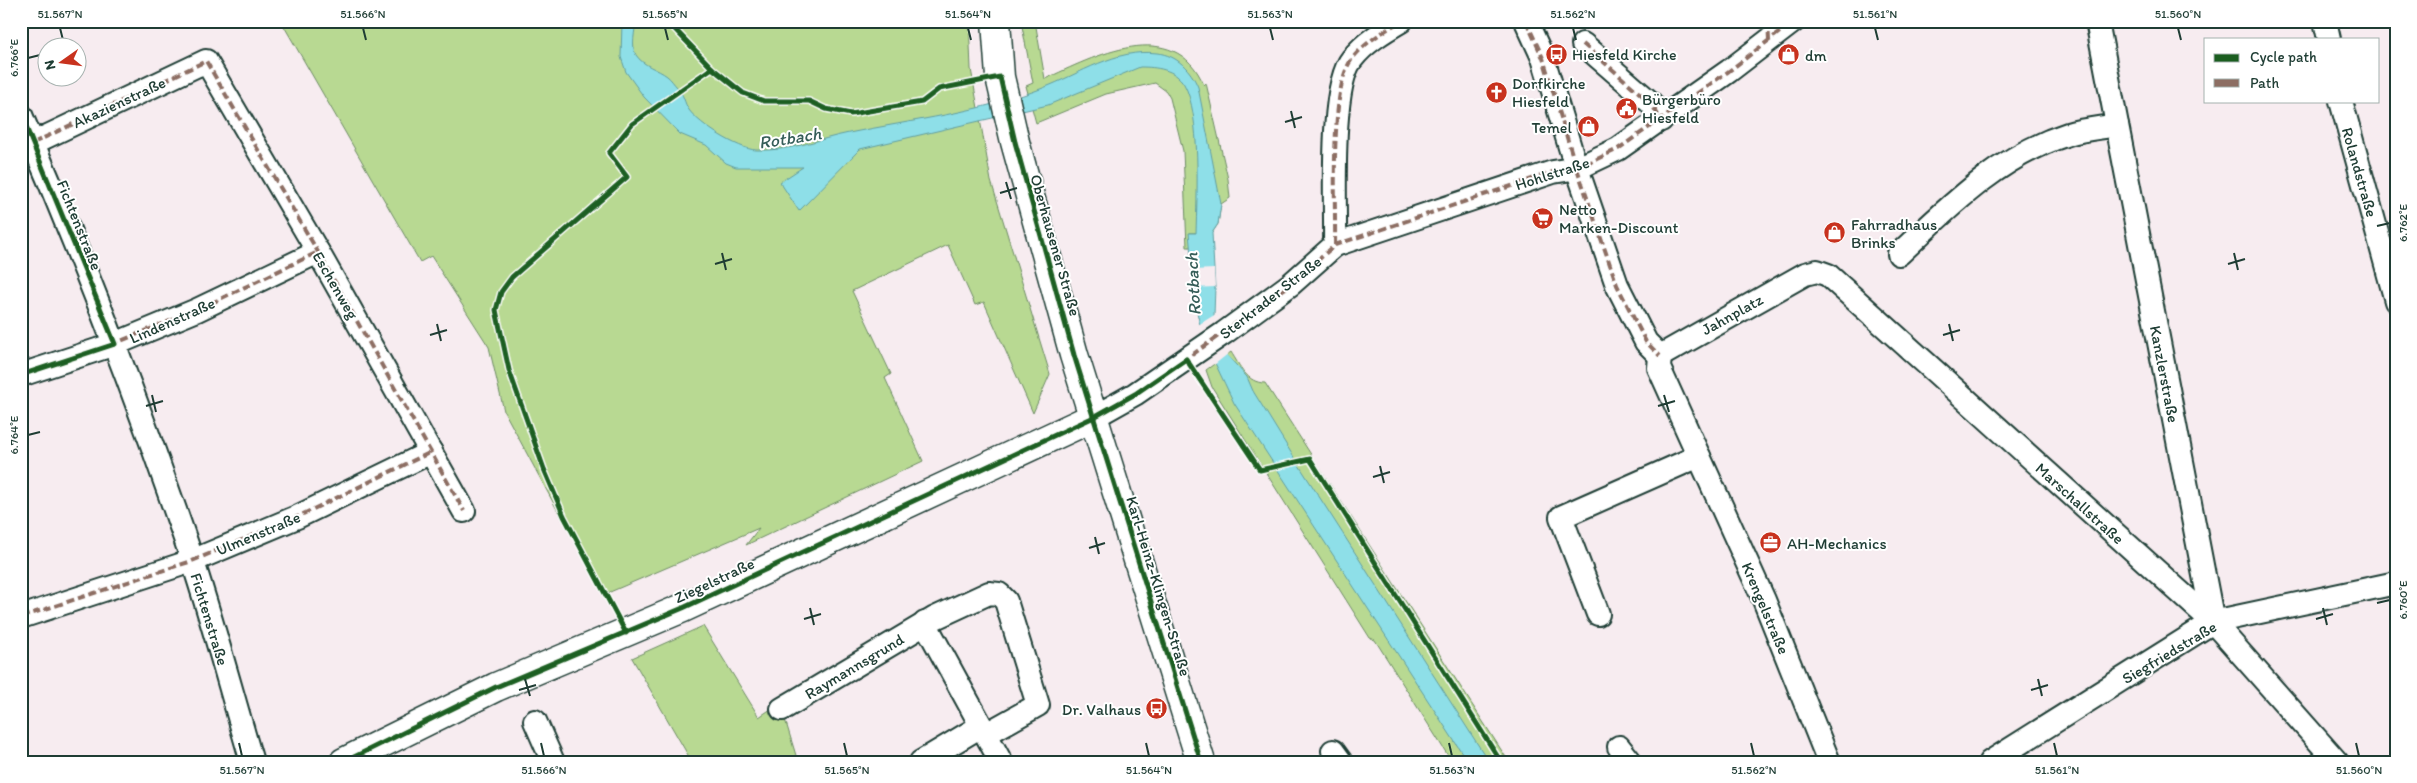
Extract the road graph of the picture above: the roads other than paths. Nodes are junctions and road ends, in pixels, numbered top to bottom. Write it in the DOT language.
graph roads {
  1 [pos="996,21"];
  2 [pos="1400,21"];
  3 [pos="1526,21"];
  4 [pos="1794,21"];
  5 [pos="2097,21"];
  6 [pos="2326,21"];
  7 [pos="1769,31"];
  8 [pos="2329,38"];
  9 [pos="1583,44"];
  10 [pos="206,61"];
  11 [pos="2340,102"];
  12 [pos="1661,120"];
  13 [pos="2117,126"];
  14 [pos="25,127"];
  15 [pos="1578,168"];
  16 [pos="1335,245"];
  17 [pos="318,252"];
  18 [pos="1898,254"];
  19 [pos="1805,274"];
  20 [pos="2396,300"];
  21 [pos="115,344"];
  22 [pos="1660,356"];
  23 [pos="21,375"];
  24 [pos="1094,417"];
  25 [pos="431,452"];
  26 [pos="1699,456"];
  27 [pos="464,511"];
  28 [pos="192,560"];
  29 [pos="2396,583"];
  30 [pos="1598,614"];
  31 [pos="21,618"];
  32 [pos="2213,622"];
  33 [pos="925,623"];
  34 [pos="782,709"];
  35 [pos="536,721"];
  36 [pos="984,730"];
  37 [pos="252,762"];
  38 [pos="344,762"];
  39 [pos="553,762"];
  40 [pos="922,762"];
  41 [pos="1001,762"];
  42 [pos="1201,762"];
  43 [pos="1829,762"];
  44 [pos="1990,762"];
  45 [pos="2337,762"];
  1 -- 24 [label="main road, Oberhausener Straße"];
  2 -- 16 [label="street, Sterkrader Straße"];
  3 -- 15 [label="street"];
  4 -- 7 [label="street, Hohlstraße"];
  5 -- 13 [label="street, Kanzlerstraße"];
  6 -- 8 [label="street"];
  7 -- 12 [label="street, Hohlstraße"];
  9 -- 12 [label="street"];
  10 -- 14 [label="street, Akazienstraße"];
  10 -- 17 [label="street, Eschenweg"];
  11 -- 20 [label="street, Rolandstraße"];
  12 -- 15 [label="street, Hohlstraße"];
  13 -- 18 [label="street"];
  13 -- 32 [label="street, Kanzlerstraße"];
  14 -- 21 [label="street, Fichtenstraße"];
  15 -- 16 [label="street, Hohlstraße"];
  15 -- 22 [label="street"];
  16 -- 24 [label="street, Sterkrader Straße"];
  17 -- 21 [label="street, Lindenstraße"];
  17 -- 25 [label="street, Eschenweg"];
  19 -- 22 [label="street, Jahnplatz"];
  19 -- 32 [label="street, Marschallstraße"];
  21 -- 23 [label="street, Lindenstraße"];
  21 -- 28 [label="street, Fichtenstraße"];
  22 -- 26 [label="street, Krengelstraße"];
  24 -- 38 [label="main road, Ziegelstraße"];
  24 -- 42 [label="main road, Karl-Heinz-Klingen-Straße"];
  25 -- 27 [label="street, Eschenweg"];
  25 -- 28 [label="street, Ulmenstraße"];
  26 -- 30 [label="street"];
  26 -- 43 [label="street, Krengelstraße"];
  28 -- 31 [label="street, Ulmenstraße"];
  28 -- 37 [label="street, Fichtenstraße"];
  29 -- 32 [label="street, Siegfriedstraße"];
  32 -- 44 [label="street, Siegfriedstraße"];
  32 -- 45 [label="street, Marschallstraße"];
  33 -- 34 [label="street, Raymannsgrund"];
  33 -- 36 [label="street"];
  33 -- 36 [label="street, Raymannsgrund"];
  35 -- 39 [label="street"];
  36 -- 40 [label="street, Raymannsgrund"];
  36 -- 41 [label="street"];
}
